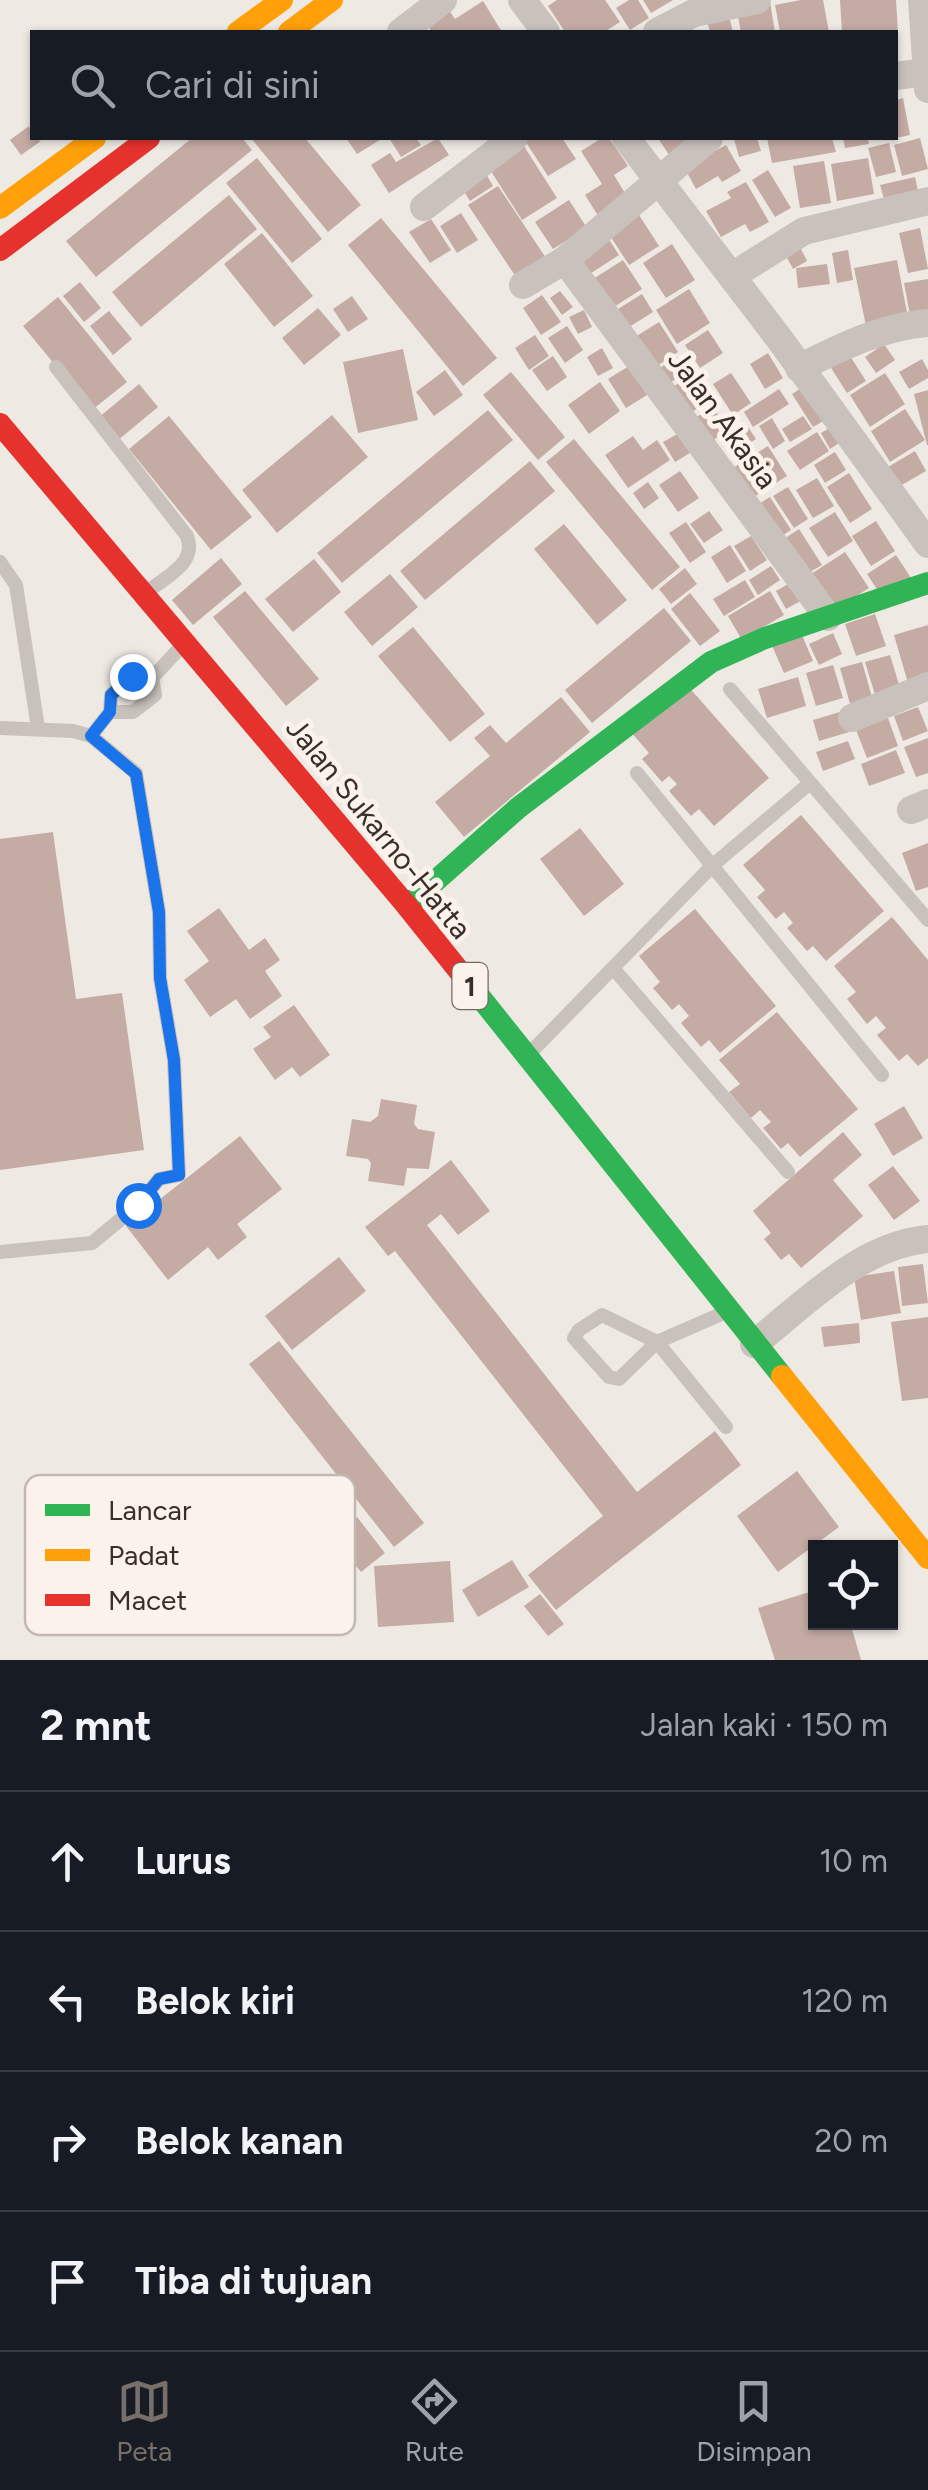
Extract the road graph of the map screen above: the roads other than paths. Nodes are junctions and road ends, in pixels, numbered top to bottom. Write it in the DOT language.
graph roads {
  1 [pos="282,0"];
  2 [pos="332,0"];
  3 [pos="443,0"];
  4 [pos="522,0"];
  5 [pos="757,0"];
  6 [pos="924,9"];
  7 [pos="241,30"];
  8 [pos="292,30"];
  9 [pos="404,30"];
  10 [pos="544,30"];
  11 [pos="661,30"];
  12 [pos="898,76"];
  13 [pos="927,80"];
  14 [pos="92,140"];
  15 [pos="146,140"];
  16 [pos="511,140"];
  17 [pos="628,140"];
  18 [pos="706,140"];
  19 [pos="660,182"];
  20 [pos="928,200"];
  21 [pos="424,206"];
  22 [pos="0,208"];
  23 [pos="0,250"];
  24 [pos="565,260"];
  25 [pos="732,276"];
  26 [pos="524,286"];
  27 [pos="928,323"];
  28 [pos="56,367"];
  29 [pos="800,368"];
  30 [pos="0,424"];
  31 [pos="928,544"];
  32 [pos="0,562"];
  33 [pos="928,583"];
  34 [pos="146,593"];
  35 [pos="828,617"];
  36 [pos="187,642"];
  37 [pos="152,678"];
  38 [pos="928,686"];
  39 [pos="730,689"];
  40 [pos="110,712"];
  41 [pos="852,718"];
  42 [pos="0,728"];
  43 [pos="38,728"];
  44 [pos="91,736"];
  45 [pos="638,772"];
  46 [pos="810,783"];
  47 [pos="713,865"];
  48 [pos="407,906"];
  49 [pos="928,920"];
  50 [pos="613,968"];
  51 [pos="526,1057"];
  52 [pos="882,1075"];
  53 [pos="788,1172"];
  54 [pos="928,1239"];
  55 [pos="0,1252"];
  56 [pos="728,1311"];
  57 [pos="657,1342"];
  58 [pos="754,1344"];
  59 [pos="726,1427"];
  60 [pos="928,1558"];
  1 -- 7 [label="main road"];
  2 -- 8 [label="main road"];
  3 -- 9 [label="street"];
  4 -- 10 [label="street"];
  5 -- 11 [label="street"];
  6 -- 13 [label="street"];
  12 -- 13 [label="street"];
  14 -- 22 [label="main road"];
  15 -- 23 [label="main road"];
  16 -- 21 [label="street"];
  17 -- 19 [label="street"];
  18 -- 19 [label="street"];
  19 -- 24 [label="street"];
  19 -- 25 [label="street"];
  20 -- 25 [label="street"];
  24 -- 26 [label="street"];
  24 -- 35 [label="street, Jalan Akasia"];
  25 -- 29 [label="street"];
  27 -- 29 [label="street"];
  28 -- 34 [label="lane"];
  29 -- 31 [label="street"];
  30 -- 34 [label="main road, Jalan Sukarno-Hatta / 1"];
  32 -- 43 [label="lane"];
  33 -- 35 [label="main road"];
  34 -- 36 [label="main road, Jalan Sukarno-Hatta / 1"];
  35 -- 48 [label="main road"];
  36 -- 37 [label="lane"];
  36 -- 48 [label="main road, Jalan Sukarno-Hatta / 1"];
  37 -- 40 [label="lane"];
  37 -- 40 [label="lane"];
  38 -- 41 [label="street"];
  39 -- 46 [label="lane"];
  40 -- 44 [label="lane"];
  42 -- 43 [label="lane"];
  43 -- 44 [label="lane"];
  44 -- 55 [label="lane"];
  45 -- 47 [label="lane"];
  46 -- 47 [label="lane"];
  46 -- 49 [label="lane"];
  47 -- 50 [label="lane"];
  47 -- 52 [label="lane"];
  48 -- 51 [label="main road, Jalan Sukarno-Hatta / 1"];
  50 -- 51 [label="lane"];
  50 -- 53 [label="lane"];
  51 -- 56 [label="main road, Jalan Sukarno-Hatta / 1"];
  54 -- 58 [label="street"];
  56 -- 57 [label="lane"];
  56 -- 58 [label="main road, Jalan Sukarno-Hatta / 1"];
  57 -- 57 [label="lane"];
  57 -- 59 [label="lane"];
  58 -- 60 [label="main road, Jalan Sukarno-Hatta / 1"];
}
